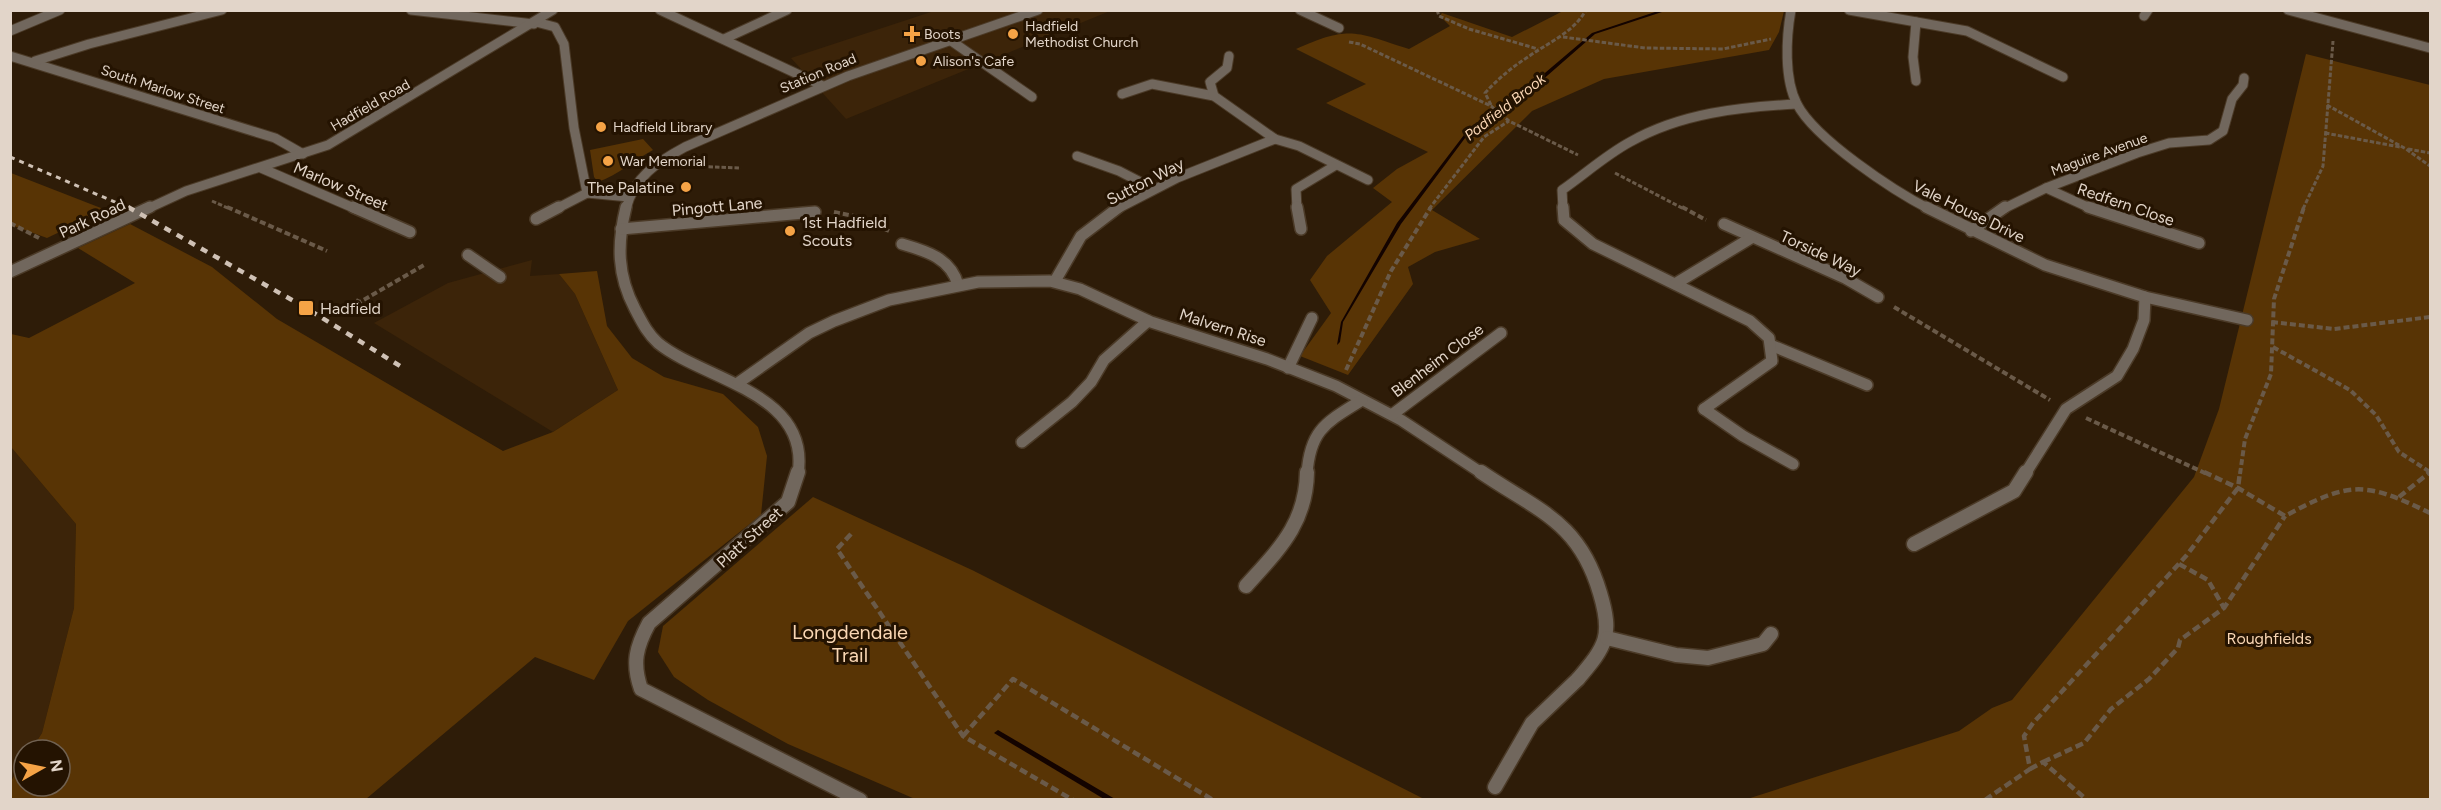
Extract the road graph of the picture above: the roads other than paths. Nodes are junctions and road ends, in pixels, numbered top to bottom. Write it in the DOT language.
graph roads {
  1 [pos="60,10"];
  2 [pos="222,10"];
  3 [pos="411,10"];
  4 [pos="553,10"];
  5 [pos="660,10"];
  6 [pos="787,10"];
  7 [pos="1038,10"];
  8 [pos="1300,10"];
  9 [pos="1791,10"];
  10 [pos="1849,10"];
  11 [pos="2288,10"];
  12 [pos="1891,14"];
  13 [pos="1916,22"];
  14 [pos="535,23"];
  15 [pos="1339,28"];
  16 [pos="10,31"];
  17 [pos="947,38"];
  18 [pos="724,39"];
  19 [pos="2430,48"];
  20 [pos="10,56"];
  21 [pos="1229,56"];
  22 [pos="34,61"];
  23 [pos="2063,77"];
  24 [pos="2244,78"];
  25 [pos="1916,81"];
  26 [pos="821,85"];
  27 [pos="1122,94"];
  28 [pos="1214,96"];
  29 [pos="1032,97"];
  30 [pos="1797,104"];
  31 [pos="1275,139"];
  32 [pos="303,154"];
  33 [pos="1077,156"];
  34 [pos="1336,165"];
  35 [pos="261,168"];
  36 [pos="1368,180"];
  37 [pos="2046,188"];
  38 [pos="190,189"];
  39 [pos="1154,189"];
  40 [pos="587,193"];
  41 [pos="629,197"];
  42 [pos="815,212"];
  43 [pos="536,219"];
  44 [pos="1724,224"];
  45 [pos="621,229"];
  46 [pos="1301,229"];
  47 [pos="1971,231"];
  48 [pos="410,232"];
  49 [pos="1751,238"];
  50 [pos="2199,243"];
  51 [pos="902,244"];
  52 [pos="468,255"];
  53 [pos="10,272"];
  54 [pos="500,277"];
  55 [pos="1055,281"];
  56 [pos="1675,284"];
  57 [pos="958,285"];
  58 [pos="1878,297"];
  59 [pos="2145,297"];
  60 [pos="1312,318"];
  61 [pos="2247,320"];
  62 [pos="1148,321"];
  63 [pos="1500,333"];
  64 [pos="1773,346"];
  65 [pos="1288,368"];
  66 [pos="738,383"];
  67 [pos="1867,385"];
  68 [pos="1362,400"];
  69 [pos="1394,414"];
  70 [pos="1022,442"];
  71 [pos="1793,464"];
  72 [pos="1914,544"];
  73 [pos="1246,586"];
  74 [pos="1771,634"];
  75 [pos="1607,638"];
  76 [pos="1495,787"];
  77 [pos="837,795"];
  78 [pos="860,800"];
  1 -- 16 [label="street"];
  2 -- 22 [label="street"];
  3 -- 14 [label="street"];
  4 -- 14 [label="street, Hadfield Road"];
  5 -- 18 [label="street"];
  6 -- 18 [label="street"];
  7 -- 17 [label="street, Station Road"];
  8 -- 15 [label="street"];
  9 -- 30 [label="street, Vale House Drive"];
  10 -- 12 [label="street"];
  11 -- 19 [label="street"];
  12 -- 13 [label="street"];
  13 -- 23 [label="street"];
  13 -- 25 [label="street"];
  14 -- 32 [label="street, Hadfield Road"];
  14 -- 40 [label="street"];
  17 -- 26 [label="street, Station Road"];
  17 -- 29 [label="street"];
  18 -- 26 [label="street"];
  20 -- 22 [label="street, South Marlow Street"];
  21 -- 28 [label="street"];
  22 -- 32 [label="street, South Marlow Street"];
  24 -- 37 [label="street, Maguire Avenue"];
  26 -- 41 [label="street, Station Road"];
  27 -- 28 [label="street"];
  28 -- 31 [label="street"];
  30 -- 47 [label="street, Vale House Drive"];
  30 -- 56 [label="street"];
  31 -- 34 [label="street"];
  31 -- 39 [label="street, Sutton Way"];
  32 -- 35 [label="street, Hadfield Road"];
  33 -- 39 [label="street"];
  34 -- 36 [label="street"];
  34 -- 46 [label="street"];
  35 -- 38 [label="street, Hadfield Road"];
  35 -- 48 [label="street, Marlow Street"];
  37 -- 47 [label="street, Maguire Avenue"];
  37 -- 50 [label="street, Redfern Close"];
  38 -- 53 [label="street, Park Road"];
  39 -- 55 [label="street, Sutton Way"];
  40 -- 41 [label="street"];
  40 -- 43 [label="street"];
  41 -- 45 [label="street, Platt Street"];
  42 -- 45 [label="street, Pingott Lane"];
  44 -- 49 [label="street, Torside Way"];
  45 -- 66 [label="street, Platt Street"];
  47 -- 59 [label="street, Vale House Drive"];
  49 -- 56 [label="street"];
  49 -- 58 [label="street, Torside Way"];
  51 -- 57 [label="street"];
  52 -- 54 [label="street"];
  55 -- 57 [label="street, Malvern Rise"];
  55 -- 62 [label="street, Malvern Rise"];
  56 -- 64 [label="street"];
  57 -- 66 [label="street, Malvern Rise"];
  59 -- 61 [label="street, Vale House Drive"];
  59 -- 72 [label="street"];
  60 -- 65 [label="street"];
  62 -- 65 [label="street, Malvern Rise"];
  62 -- 70 [label="street"];
  63 -- 69 [label="street, Blenheim Close"];
  64 -- 67 [label="street"];
  64 -- 71 [label="street"];
  65 -- 68 [label="street, Malvern Rise"];
  66 -- 77 [label="street, Platt Street"];
  68 -- 69 [label="street, Malvern Rise"];
  68 -- 73 [label="street"];
  69 -- 75 [label="street, Malvern Rise"];
  74 -- 75 [label="street"];
  75 -- 76 [label="street"];
  77 -- 78 [label="street, Platt Street"];
}
